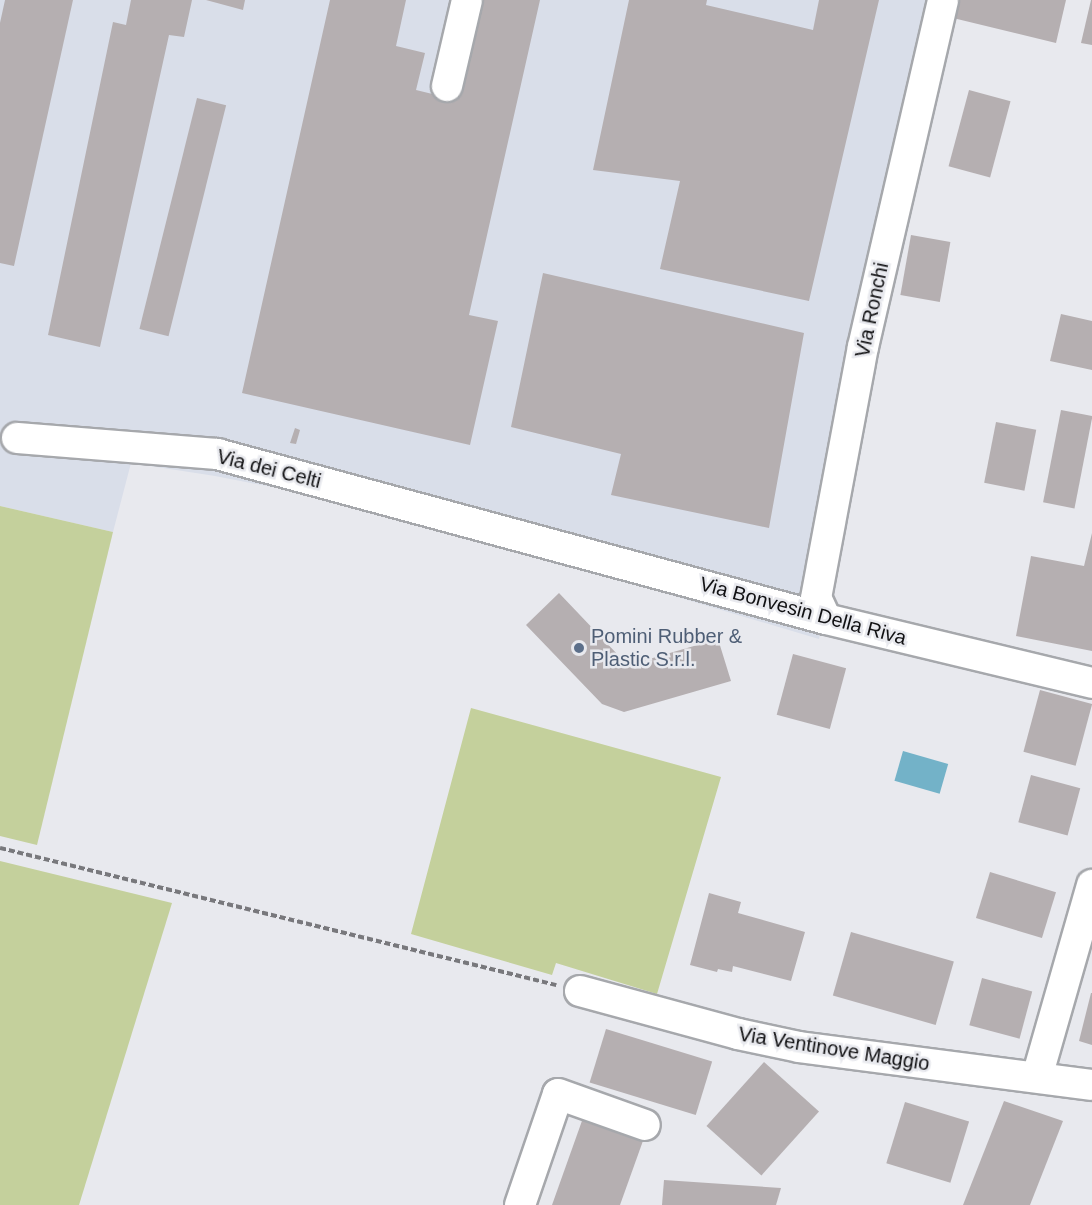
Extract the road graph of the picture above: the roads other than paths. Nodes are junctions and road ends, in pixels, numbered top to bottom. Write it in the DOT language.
graph roads {
  1 [pos="467,0"];
  2 [pos="943,0"];
  3 [pos="447,86"];
  4 [pos="16,438"];
  5 [pos="515,534"];
  6 [pos="826,619"];
  7 [pos="1092,683"];
  8 [pos="1092,885"];
  9 [pos="580,990"];
  10 [pos="1037,1077"];
  11 [pos="1092,1085"];
  12 [pos="645,1125"];
  13 [pos="520,1205"];
  1 -- 3 [label="street"];
  2 -- 6 [label="street, Via Ronchi"];
  4 -- 5 [label="street, Via dei Celti"];
  5 -- 6 [label="street, Via Bonvesin Della Riva"];
  6 -- 7 [label="street, Via Bonvesin Della Riva"];
  8 -- 10 [label="street"];
  9 -- 10 [label="street, Via Ventinove Maggio"];
  10 -- 11 [label="street, Via Ventinove Maggio"];
  12 -- 13 [label="street"];
}
